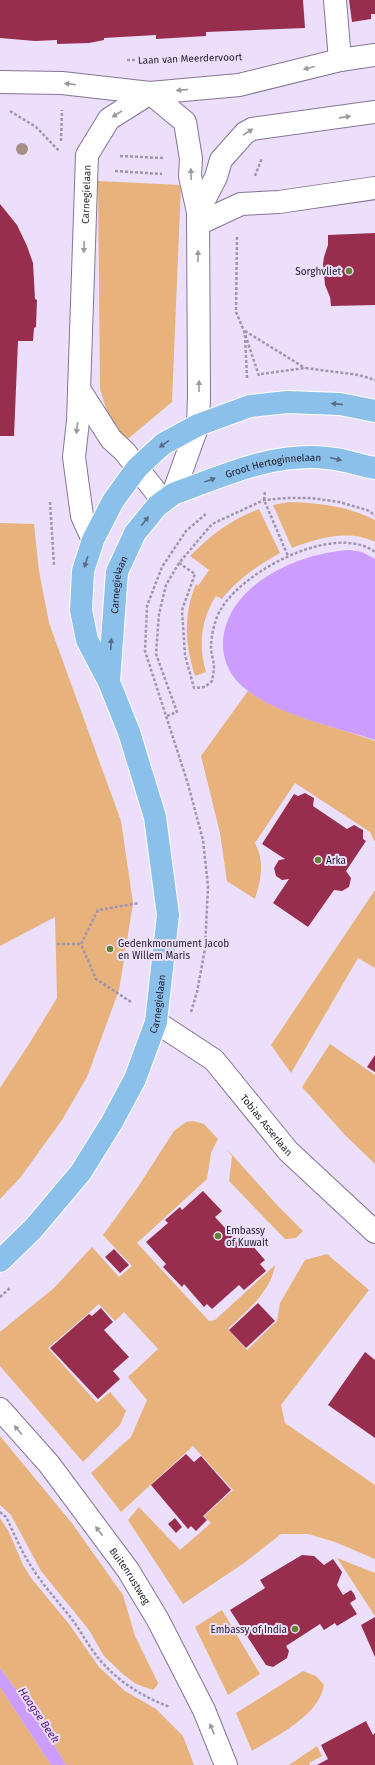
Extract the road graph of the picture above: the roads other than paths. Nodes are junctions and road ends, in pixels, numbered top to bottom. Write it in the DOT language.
graph roads {
  1 [pos="335,0"];
  2 [pos="375,55"];
  3 [pos="340,60"];
  4 [pos="0,82"];
  5 [pos="150,93"];
  6 [pos="375,112"];
  7 [pos="375,188"];
  8 [pos="198,218"];
  9 [pos="79,389"];
  10 [pos="375,411"];
  11 [pos="198,425"];
  12 [pos="137,468"];
  13 [pos="375,468"];
  14 [pos="168,497"];
  15 [pos="93,540"];
  16 [pos="109,682"];
  17 [pos="156,1022"];
  18 [pos="375,1232"];
  19 [pos="0,1261"];
  20 [pos="0,1408"];
  21 [pos="226,1765"];
  1 -- 3 [label="street"];
  2 -- 3 [label="street"];
  3 -- 5 [label="street, one-way"];
  5 -- 4 [label="street, one-way"];
  8 -- 5 [label="street, Carnegielaan, one-way"];
  5 -- 9 [label="street, Carnegielaan, one-way"];
  8 -- 6 [label="street, Carnegielaan, one-way"];
  7 -- 8 [label="street"];
  11 -- 8 [label="street, Carnegielaan, one-way"];
  9 -- 12 [label="street"];
  9 -- 15 [label="street, Carnegielaan, one-way"];
  10 -- 11 [label="main road, one-way"];
  11 -- 12 [label="main road, Carnegielaan, one-way"];
  11 -- 14 [label="street, Carnegielaan"];
  12 -- 14 [label="street"];
  12 -- 15 [label="main road, Carnegielaan"];
  14 -- 13 [label="main road, Groot Hertoginnelaan, one-way"];
  16 -- 14 [label="main road, Carnegielaan, one-way"];
  15 -- 16 [label="main road, Carnegielaan, one-way"];
  16 -- 17 [label="main road, Carnegielaan"];
  17 -- 18 [label="street, Tobias Asserlaan"];
  17 -- 19 [label="main road, Carnegielaan"];
  21 -- 20 [label="street, Buitenrustweg, one-way"];
}
